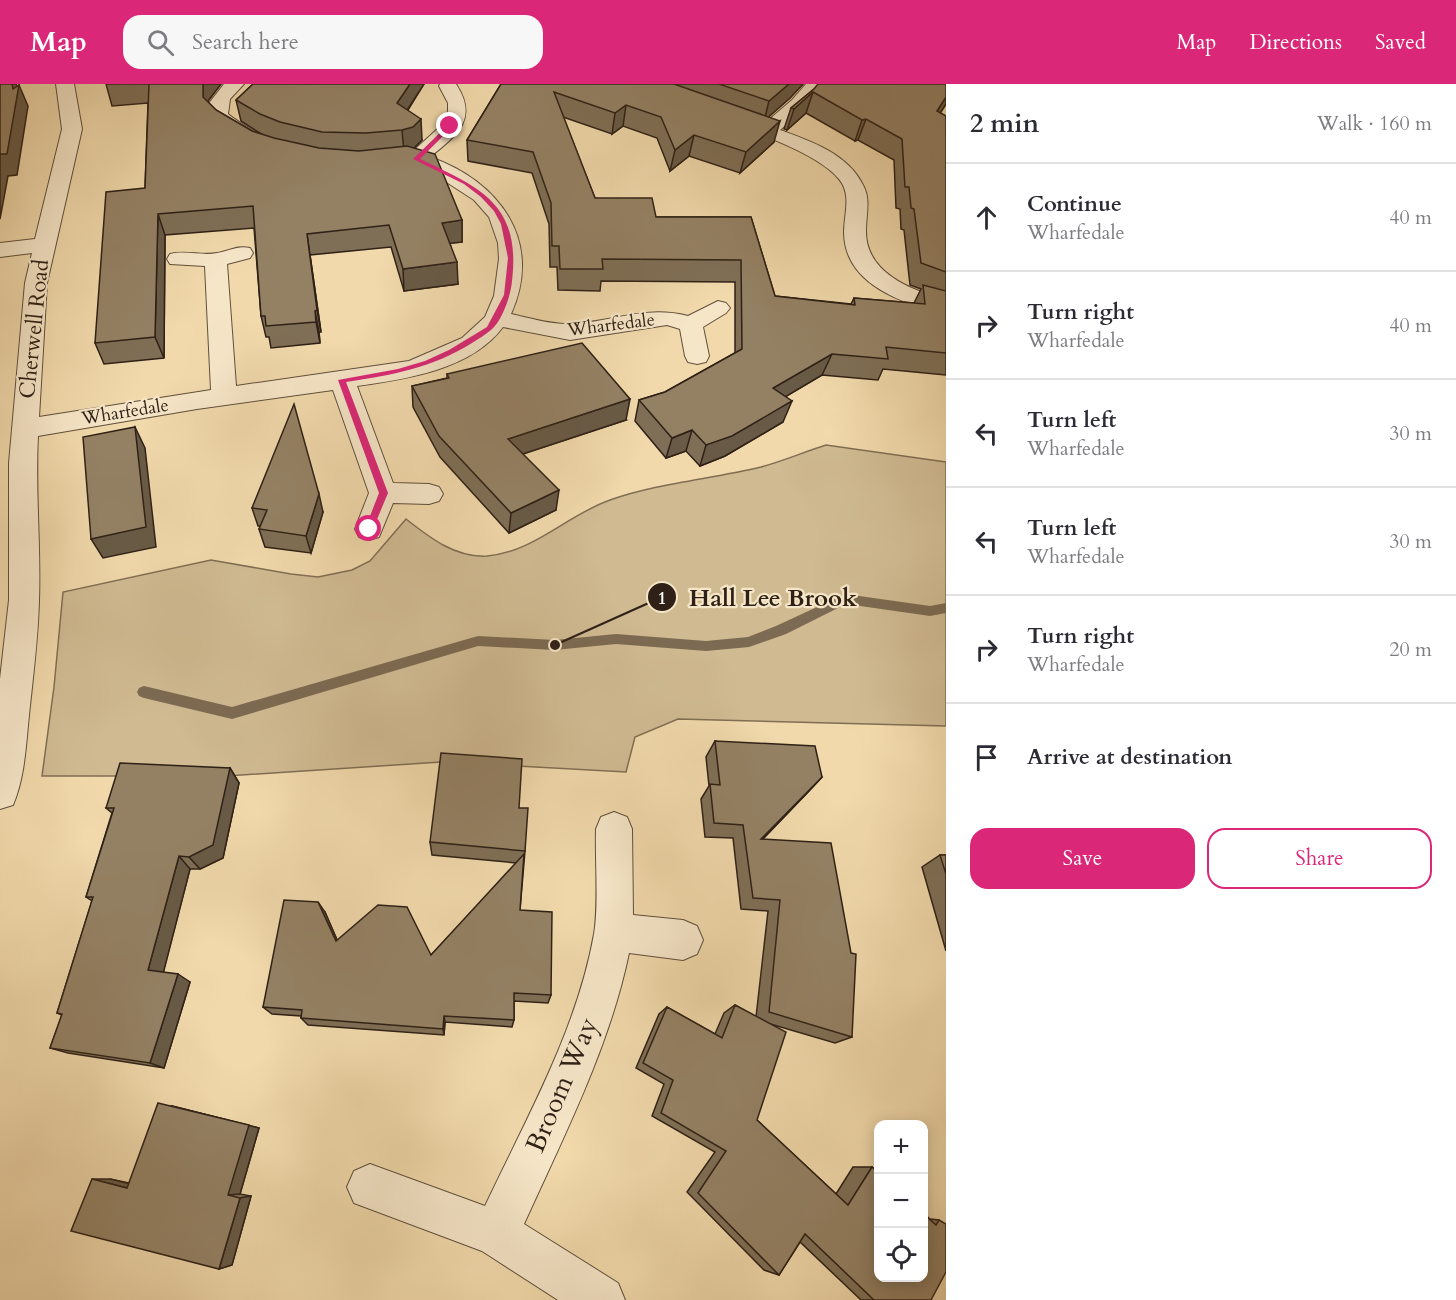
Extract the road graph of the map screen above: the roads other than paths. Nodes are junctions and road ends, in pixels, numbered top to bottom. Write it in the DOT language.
graph roads {
  1 [pos="65,84"];
  2 [pos="235,84"];
  3 [pos="660,84"];
  4 [pos="815,84"];
  5 [pos="448,86"];
  6 [pos="767,132"];
  7 [pos="275,148"];
  8 [pos="416,159"];
  9 [pos="375,163"];
  10 [pos="43,245"];
  11 [pos="0,250"];
  12 [pos="242,253"];
  13 [pos="178,259"];
  14 [pos="216,260"];
  15 [pos="946,307"];
  16 [pos="718,308"];
  17 [pos="497,318"];
  18 [pos="691,324"];
  19 [pos="698,356"];
  20 [pos="342,380"];
  21 [pos="224,396"];
  22 [pos="25,429"];
  23 [pos="383,493"];
  24 [pos="429,494"];
  25 [pos="369,529"];
  26 [pos="12,602"];
  27 [pos="0,793"];
  28 [pos="614,829"];
  29 [pos="614,932"];
  30 [pos="683,940"];
  31 [pos="370,1187"];
  32 [pos="496,1233"];
  33 [pos="601,1300"];
  1 -- 10 [label="street, Cherwell Road"];
  2 -- 7 [label="street"];
  3 -- 6 [label="street"];
  4 -- 6 [label="street"];
  5 -- 8 [label="street"];
  6 -- 15 [label="street"];
  8 -- 9 [label="street, Wharfedale"];
  8 -- 17 [label="street, Wharfedale"];
  10 -- 11 [label="street"];
  10 -- 22 [label="street, Cherwell Road"];
  12 -- 14 [label="street"];
  13 -- 14 [label="street"];
  14 -- 21 [label="street"];
  16 -- 18 [label="street"];
  17 -- 18 [label="street, Wharfedale"];
  17 -- 20 [label="street, Wharfedale"];
  18 -- 19 [label="street"];
  20 -- 21 [label="street, Wharfedale"];
  20 -- 23 [label="street"];
  21 -- 22 [label="street, Wharfedale"];
  22 -- 26 [label="street, Cherwell Road"];
  23 -- 24 [label="street"];
  23 -- 25 [label="street"];
  26 -- 27 [label="street, Cherwell Road"];
  28 -- 29 [label="street, Broom Way"];
  29 -- 30 [label="street"];
  29 -- 32 [label="street, Broom Way"];
  31 -- 32 [label="street"];
  32 -- 33 [label="street"];
}
